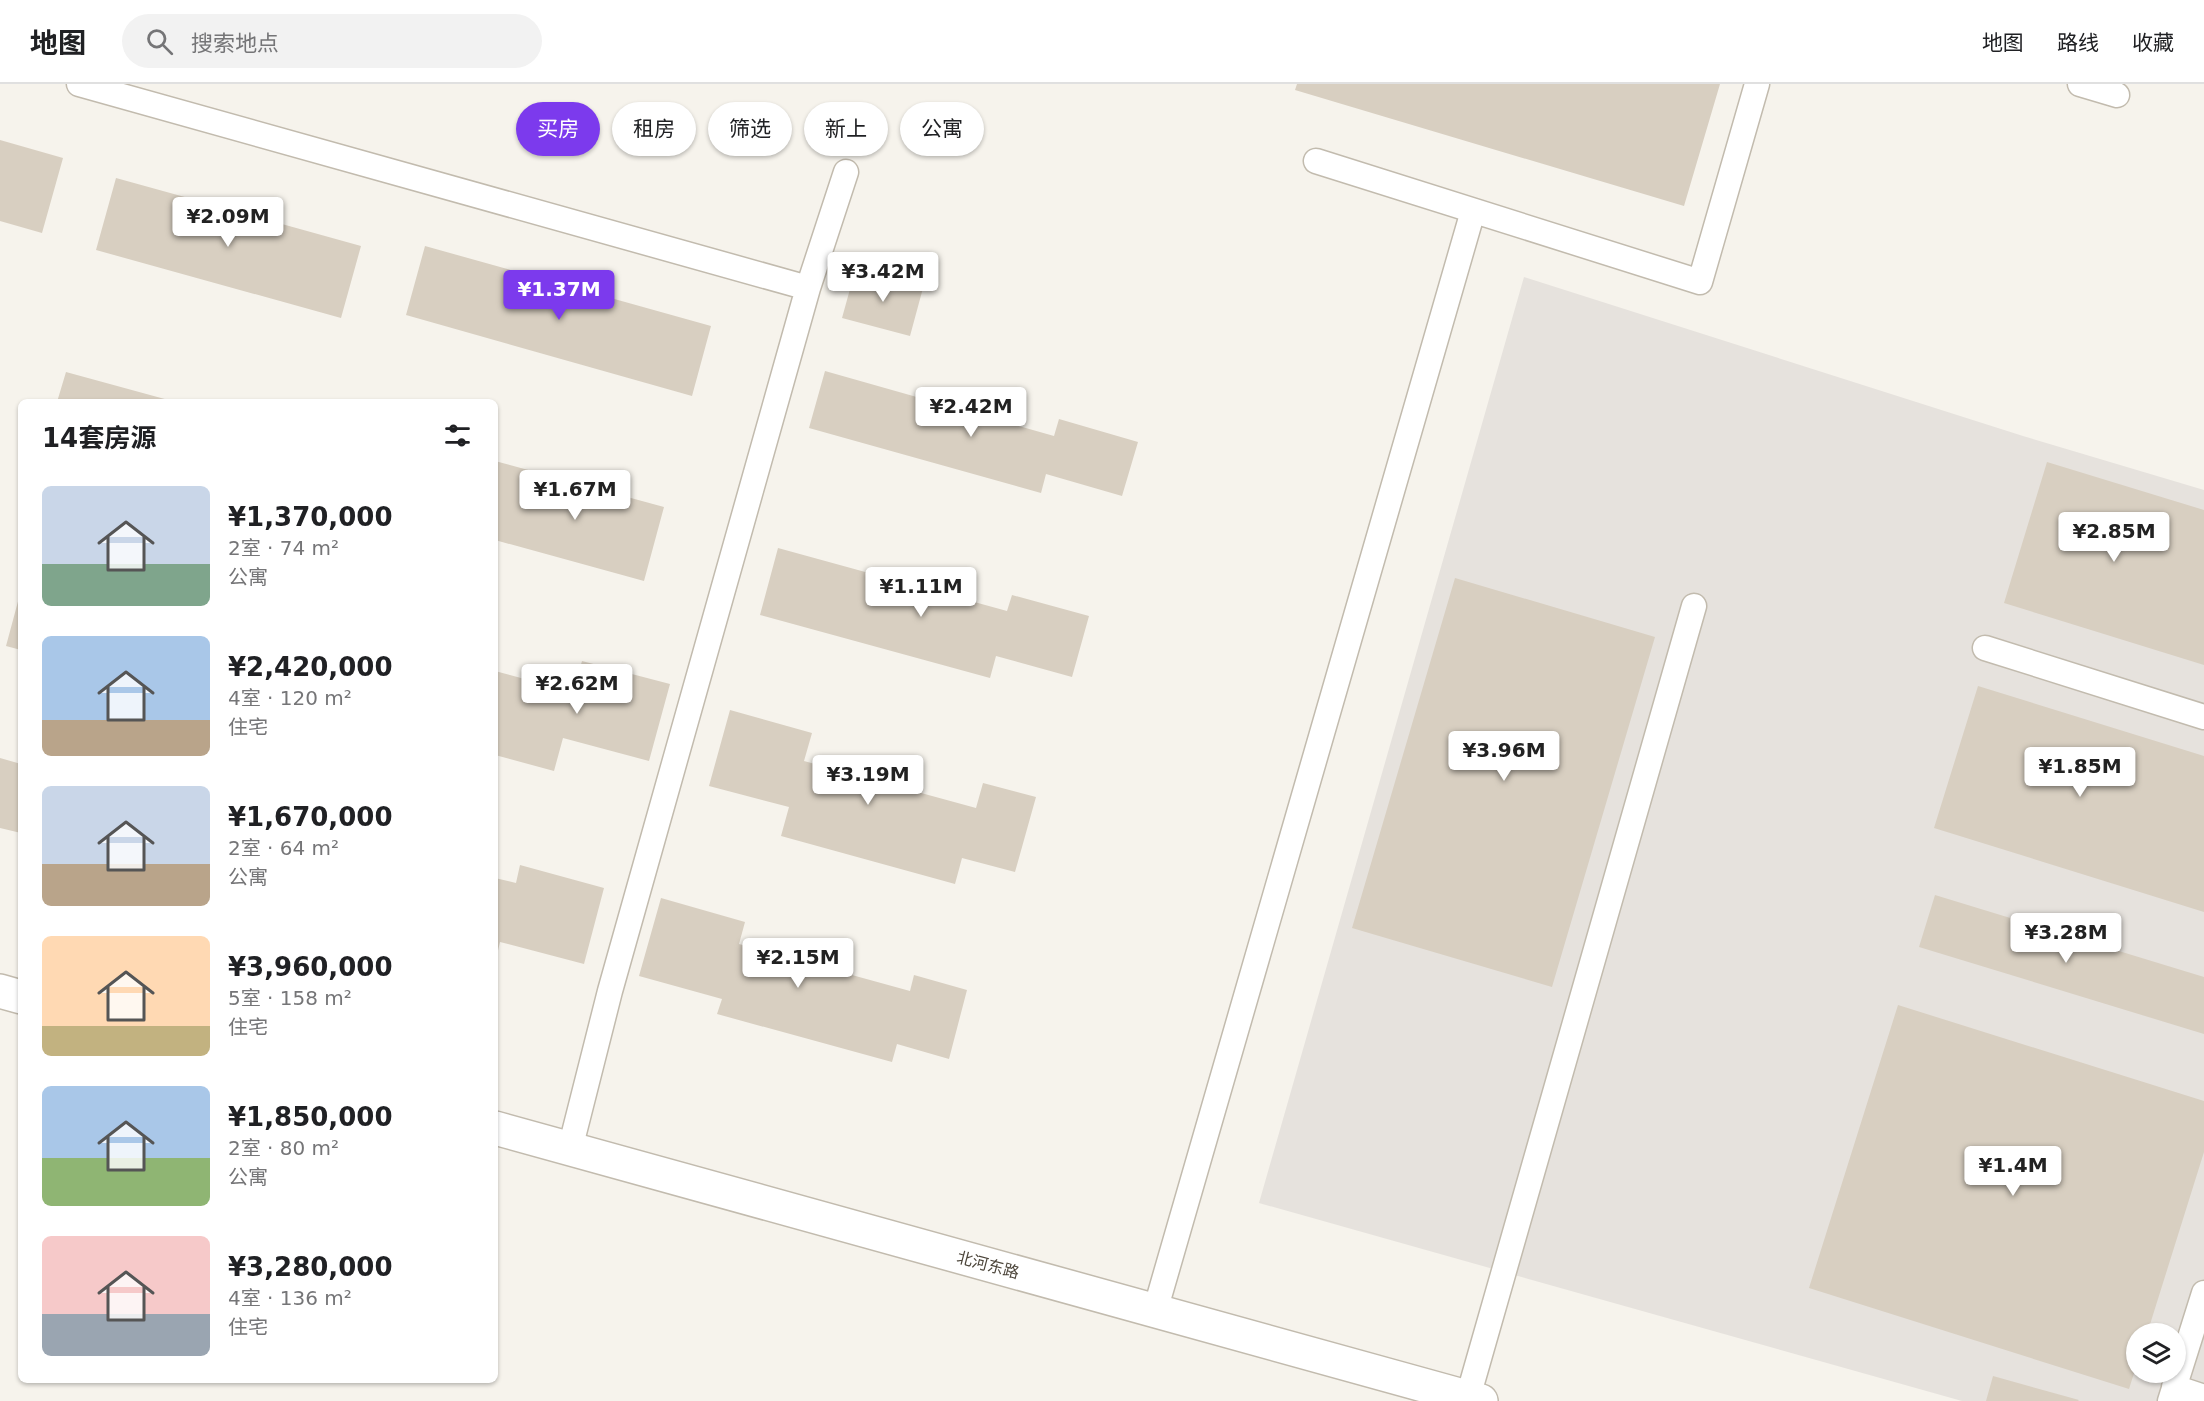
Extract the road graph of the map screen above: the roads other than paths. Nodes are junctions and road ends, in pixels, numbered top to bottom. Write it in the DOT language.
graph roads {
  1 [pos="79,84"];
  2 [pos="1757,84"];
  3 [pos="2080,84"];
  4 [pos="2117,95"];
  5 [pos="1316,161"];
  6 [pos="846,172"];
  7 [pos="1473,210"];
  8 [pos="808,288"];
  9 [pos="1694,606"];
  10 [pos="1985,648"];
  11 [pos="2204,717"];
  12 [pos="0,991"];
  13 [pos="18,996"];
  14 [pos="498,1129"];
  15 [pos="570,1149"];
  16 [pos="2204,1293"];
  17 [pos="1155,1311"];
  18 [pos="2172,1394"];
  19 [pos="2204,1397"];
  20 [pos="1475,1399"];
  1 -- 8 [label="lane"];
  2 -- 7 [label="lane"];
  3 -- 4 [label="lane"];
  5 -- 7 [label="lane"];
  6 -- 8 [label="lane"];
  7 -- 17 [label="lane"];
  8 -- 15 [label="lane"];
  9 -- 20 [label="lane"];
  10 -- 11 [label="lane"];
  12 -- 13 [label="street"];
  14 -- 15 [label="street, 北河东路"];
  15 -- 17 [label="street, 北河东路"];
  16 -- 18 [label="lane"];
  17 -- 20 [label="street, 北河东路"];
  18 -- 19 [label="lane"];
}
